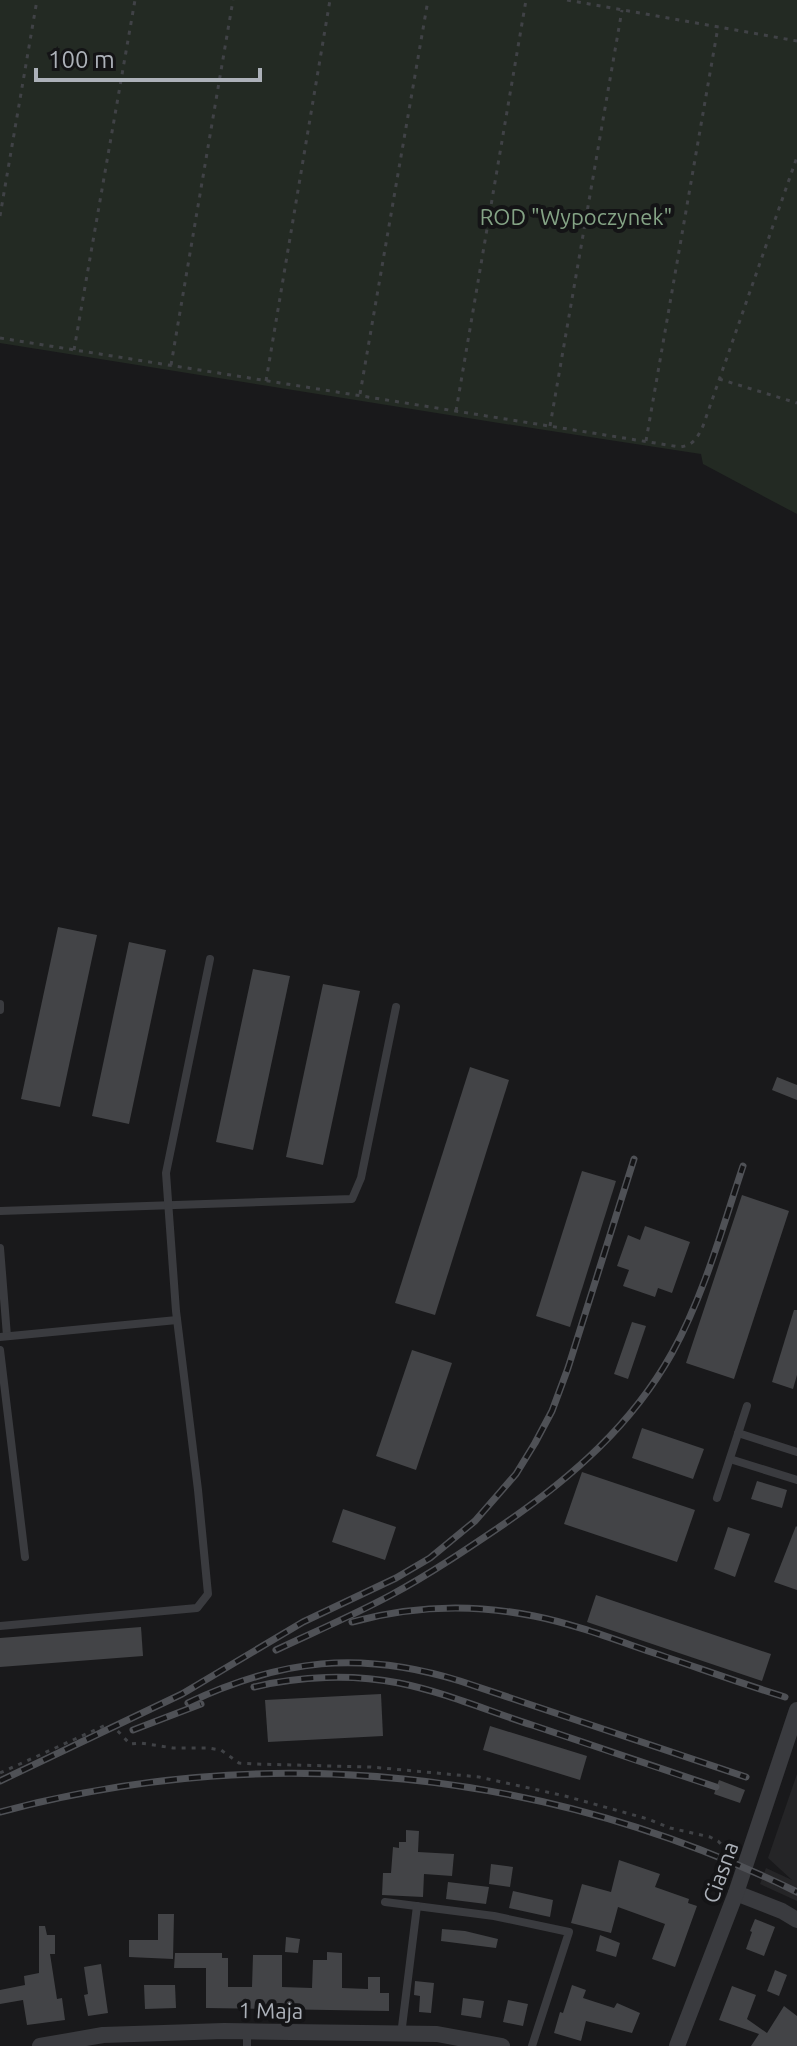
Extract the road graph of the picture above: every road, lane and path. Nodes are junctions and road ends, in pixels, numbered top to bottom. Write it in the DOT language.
graph roads {
  1 [pos="37,0"];
  2 [pos="135,0"];
  3 [pos="233,0"];
  4 [pos="330,0"];
  5 [pos="428,0"];
  6 [pos="526,0"];
  7 [pos="567,0"];
  8 [pos="622,10"];
  9 [pos="718,27"];
  10 [pos="797,41"];
  11 [pos="797,157"];
  12 [pos="0,216"];
  13 [pos="0,338"];
  14 [pos="74,350"];
  15 [pos="171,365"];
  16 [pos="719,379"];
  17 [pos="266,381"];
  18 [pos="359,396"];
  19 [pos="797,403"];
  20 [pos="456,411"];
  21 [pos="550,426"];
  22 [pos="646,441"];
  23 [pos="210,959"];
  24 [pos="396,1007"];
  25 [pos="167,1206"];
  26 [pos="0,1211"];
  27 [pos="0,1248"];
  28 [pos="177,1320"];
  29 [pos="4,1336"];
  30 [pos="0,1350"];
  31 [pos="747,1406"];
  32 [pos="738,1433"];
  33 [pos="797,1452"];
  34 [pos="730,1459"];
  35 [pos="797,1480"];
  36 [pos="717,1498"];
  37 [pos="25,1557"];
  38 [pos="0,1626"];
  39 [pos="797,1710"];
  40 [pos="0,1773"];
  41 [pos="738,1861"];
  42 [pos="736,1893"];
  43 [pos="385,1902"];
  44 [pos="417,1906"];
  45 [pos="797,1920"];
  46 [pos="401,2035"];
  47 [pos="128,2039"];
  48 [pos="247,2039"];
  49 [pos="40,2046"];
  50 [pos="502,2046"];
  51 [pos="532,2046"];
  52 [pos="677,2046"];
  1 -- 12 [label="path"];
  2 -- 14 [label="path"];
  3 -- 15 [label="path"];
  4 -- 17 [label="path"];
  5 -- 18 [label="path"];
  6 -- 20 [label="path"];
  7 -- 8 [label="path"];
  8 -- 9 [label="path"];
  8 -- 21 [label="path"];
  9 -- 10 [label="path"];
  9 -- 22 [label="path"];
  11 -- 16 [label="path"];
  13 -- 14 [label="path"];
  14 -- 15 [label="path"];
  15 -- 17 [label="path"];
  16 -- 19 [label="path"];
  16 -- 22 [label="path"];
  17 -- 18 [label="path"];
  18 -- 20 [label="path"];
  20 -- 21 [label="path"];
  21 -- 22 [label="path"];
  23 -- 25 [label="lane"];
  24 -- 25 [label="lane"];
  25 -- 26 [label="lane"];
  25 -- 28 [label="lane"];
  27 -- 29 [label="lane"];
  28 -- 29 [label="lane"];
  28 -- 38 [label="lane"];
  30 -- 37 [label="lane"];
  31 -- 32 [label="lane"];
  32 -- 33 [label="lane"];
  32 -- 34 [label="lane"];
  34 -- 35 [label="lane"];
  34 -- 36 [label="lane"];
  39 -- 42 [label="street, Ciasna"];
  40 -- 41 [label="path"];
  42 -- 45 [label="street"];
  42 -- 52 [label="street, Ciasna"];
  43 -- 44 [label="lane"];
  44 -- 46 [label="lane"];
  44 -- 51 [label="lane"];
  46 -- 48 [label="street, 1 Maja"];
  46 -- 50 [label="street, 1 Maja"];
  47 -- 48 [label="street, 1 Maja"];
  47 -- 49 [label="street, 1 Maja"];
}
